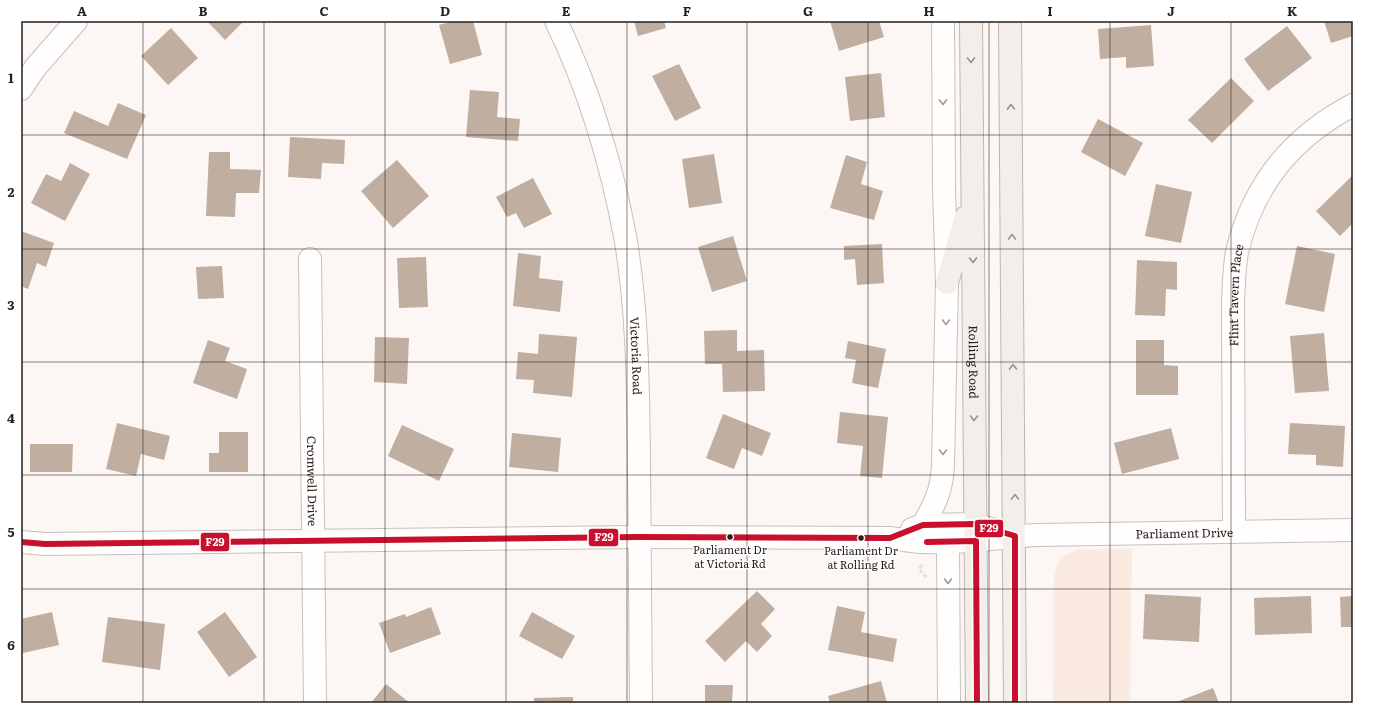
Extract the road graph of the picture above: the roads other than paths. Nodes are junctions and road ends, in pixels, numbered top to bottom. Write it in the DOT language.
graph roads {
  1 [pos="76,21"];
  2 [pos="556,21"];
  3 [pos="942,21"];
  4 [pos="971,21"];
  5 [pos="1010,21"];
  6 [pos="21,89"];
  7 [pos="1353,105"];
  8 [pos="973,193"];
  9 [pos="310,259"];
  10 [pos="947,283"];
  11 [pos="923,525"];
  12 [pos="1353,530"];
  13 [pos="975,532"];
  14 [pos="1234,532"];
  15 [pos="1015,536"];
  16 [pos="639,538"];
  17 [pos="890,538"];
  18 [pos="314,541"];
  19 [pos="21,542"];
  20 [pos="948,542"];
  21 [pos="315,703"];
  22 [pos="641,703"];
  23 [pos="949,703"];
  24 [pos="978,703"];
  25 [pos="1015,703"];
  1 -- 6 [label="street"];
  2 -- 16 [label="street, Victoria Road"];
  3 -- 10 [label="street, one-way"];
  4 -- 8 [label="main road, Rolling Road, one-way"];
  15 -- 5 [label="main road, one-way"];
  7 -- 14 [label="street, Flint Tavern Place"];
  8 -- 10 [label="main road"];
  8 -- 13 [label="main road, Rolling Road, one-way"];
  9 -- 18 [label="street, Cromwell Drive"];
  10 -- 11 [label="street, one-way"];
  11 -- 13 [label="street, Parliament Drive"];
  11 -- 17 [label="street, Parliament Drive"];
  12 -- 14 [label="street, Parliament Drive"];
  13 -- 15 [label="street, Parliament Drive"];
  13 -- 20 [label="street, Parliament Drive"];
  13 -- 24 [label="main road, Rolling Road"];
  14 -- 15 [label="street, Parliament Drive"];
  15 -- 25 [label="main road"];
  16 -- 17 [label="street, Parliament Drive"];
  16 -- 18 [label="street, Parliament Drive"];
  16 -- 22 [label="street, Victoria Road"];
  17 -- 20 [label="street, Parliament Drive"];
  18 -- 19 [label="street, Parliament Drive"];
  18 -- 21 [label="street, Cromwell Drive"];
  20 -- 23 [label="street, one-way"];
}
